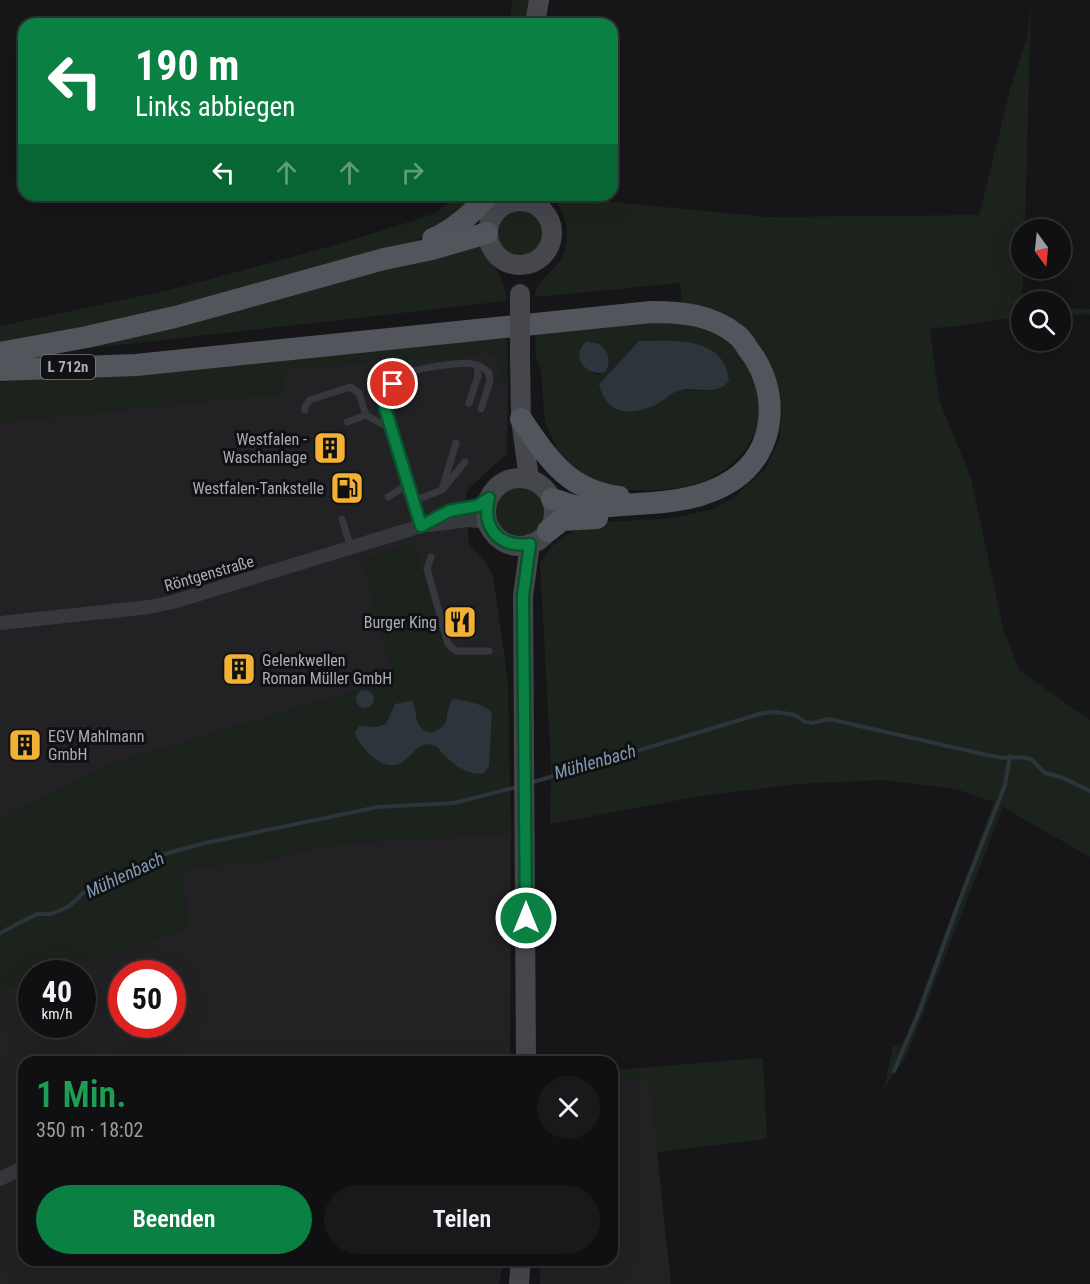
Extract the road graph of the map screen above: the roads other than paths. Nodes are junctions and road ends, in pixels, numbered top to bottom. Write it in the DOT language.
graph roads {
  1 [pos="539,0"];
  2 [pos="536,18"];
  3 [pos="483,201"];
  4 [pos="511,201"];
  5 [pos="527,201"];
  6 [pos="487,233"];
  7 [pos="384,259"];
  8 [pos="504,261"];
  9 [pos="532,263"];
  10 [pos="520,294"];
  11 [pos="0,353"];
  12 [pos="477,366"];
  13 [pos="0,370"];
  14 [pos="469,403"];
  15 [pos="481,409"];
  16 [pos="305,410"];
  17 [pos="366,416"];
  18 [pos="781,418"];
  19 [pos="521,419"];
  20 [pos="346,422"];
  21 [pos="391,429"];
  22 [pos="456,443"];
  23 [pos="465,462"];
  24 [pos="519,479"];
  25 [pos="408,484"];
  26 [pos="442,490"];
  27 [pos="388,497"];
  28 [pos="489,498"];
  29 [pos="552,499"];
  30 [pos="413,501"];
  31 [pos="665,502"];
  32 [pos="342,519"];
  33 [pos="488,522"];
  34 [pos="421,526"];
  35 [pos="539,537"];
  36 [pos="507,543"];
  37 [pos="351,548"];
  38 [pos="431,557"];
  39 [pos="523,596"];
  40 [pos="0,623"];
  41 [pos="489,651"];
  42 [pos="526,1056"];
  43 [pos="18,1170"];
  44 [pos="0,1179"];
  45 [pos="520,1266"];
  46 [pos="519,1284"];
  1 -- 2 [label="main road"];
  3 -- 7 [label="main road"];
  4 -- 6 [label="main road"];
  5 -- 9 [label="main road"];
  6 -- 7 [label="main road"];
  6 -- 8 [label="main road"];
  7 -- 11 [label="main road"];
  8 -- 9 [label="main road"];
  8 -- 10 [label="main road"];
  9 -- 10 [label="main road"];
  10 -- 19 [label="main road, bridge"];
  12 -- 14 [label="lane"];
  12 -- 15 [label="lane"];
  12 -- 21 [label="lane"];
  13 -- 31 [label="main road, L 712n"];
  16 -- 17 [label="lane"];
  17 -- 20 [label="lane"];
  17 -- 21 [label="lane"];
  18 -- 35 [label="main road"];
  19 -- 24 [label="main road"];
  19 -- 31 [label="main road"];
  21 -- 25 [label="lane"];
  22 -- 26 [label="lane"];
  23 -- 26 [label="lane"];
  24 -- 28 [label="main road"];
  24 -- 29 [label="main road"];
  25 -- 27 [label="lane"];
  25 -- 30 [label="lane"];
  26 -- 30 [label="lane"];
  28 -- 33 [label="main road"];
  28 -- 34 [label="street, Röntgenstraße"];
  29 -- 31 [label="main road"];
  29 -- 35 [label="main road"];
  30 -- 34 [label="lane"];
  32 -- 37 [label="lane"];
  33 -- 34 [label="street, Röntgenstraße"];
  33 -- 36 [label="main road"];
  34 -- 37 [label="street, Röntgenstraße"];
  35 -- 36 [label="main road"];
  35 -- 39 [label="main road"];
  36 -- 39 [label="main road"];
  37 -- 40 [label="street, Röntgenstraße"];
  38 -- 41 [label="lane"];
  39 -- 42 [label="main road"];
  43 -- 44 [label="street"];
  45 -- 46 [label="main road"];
}
